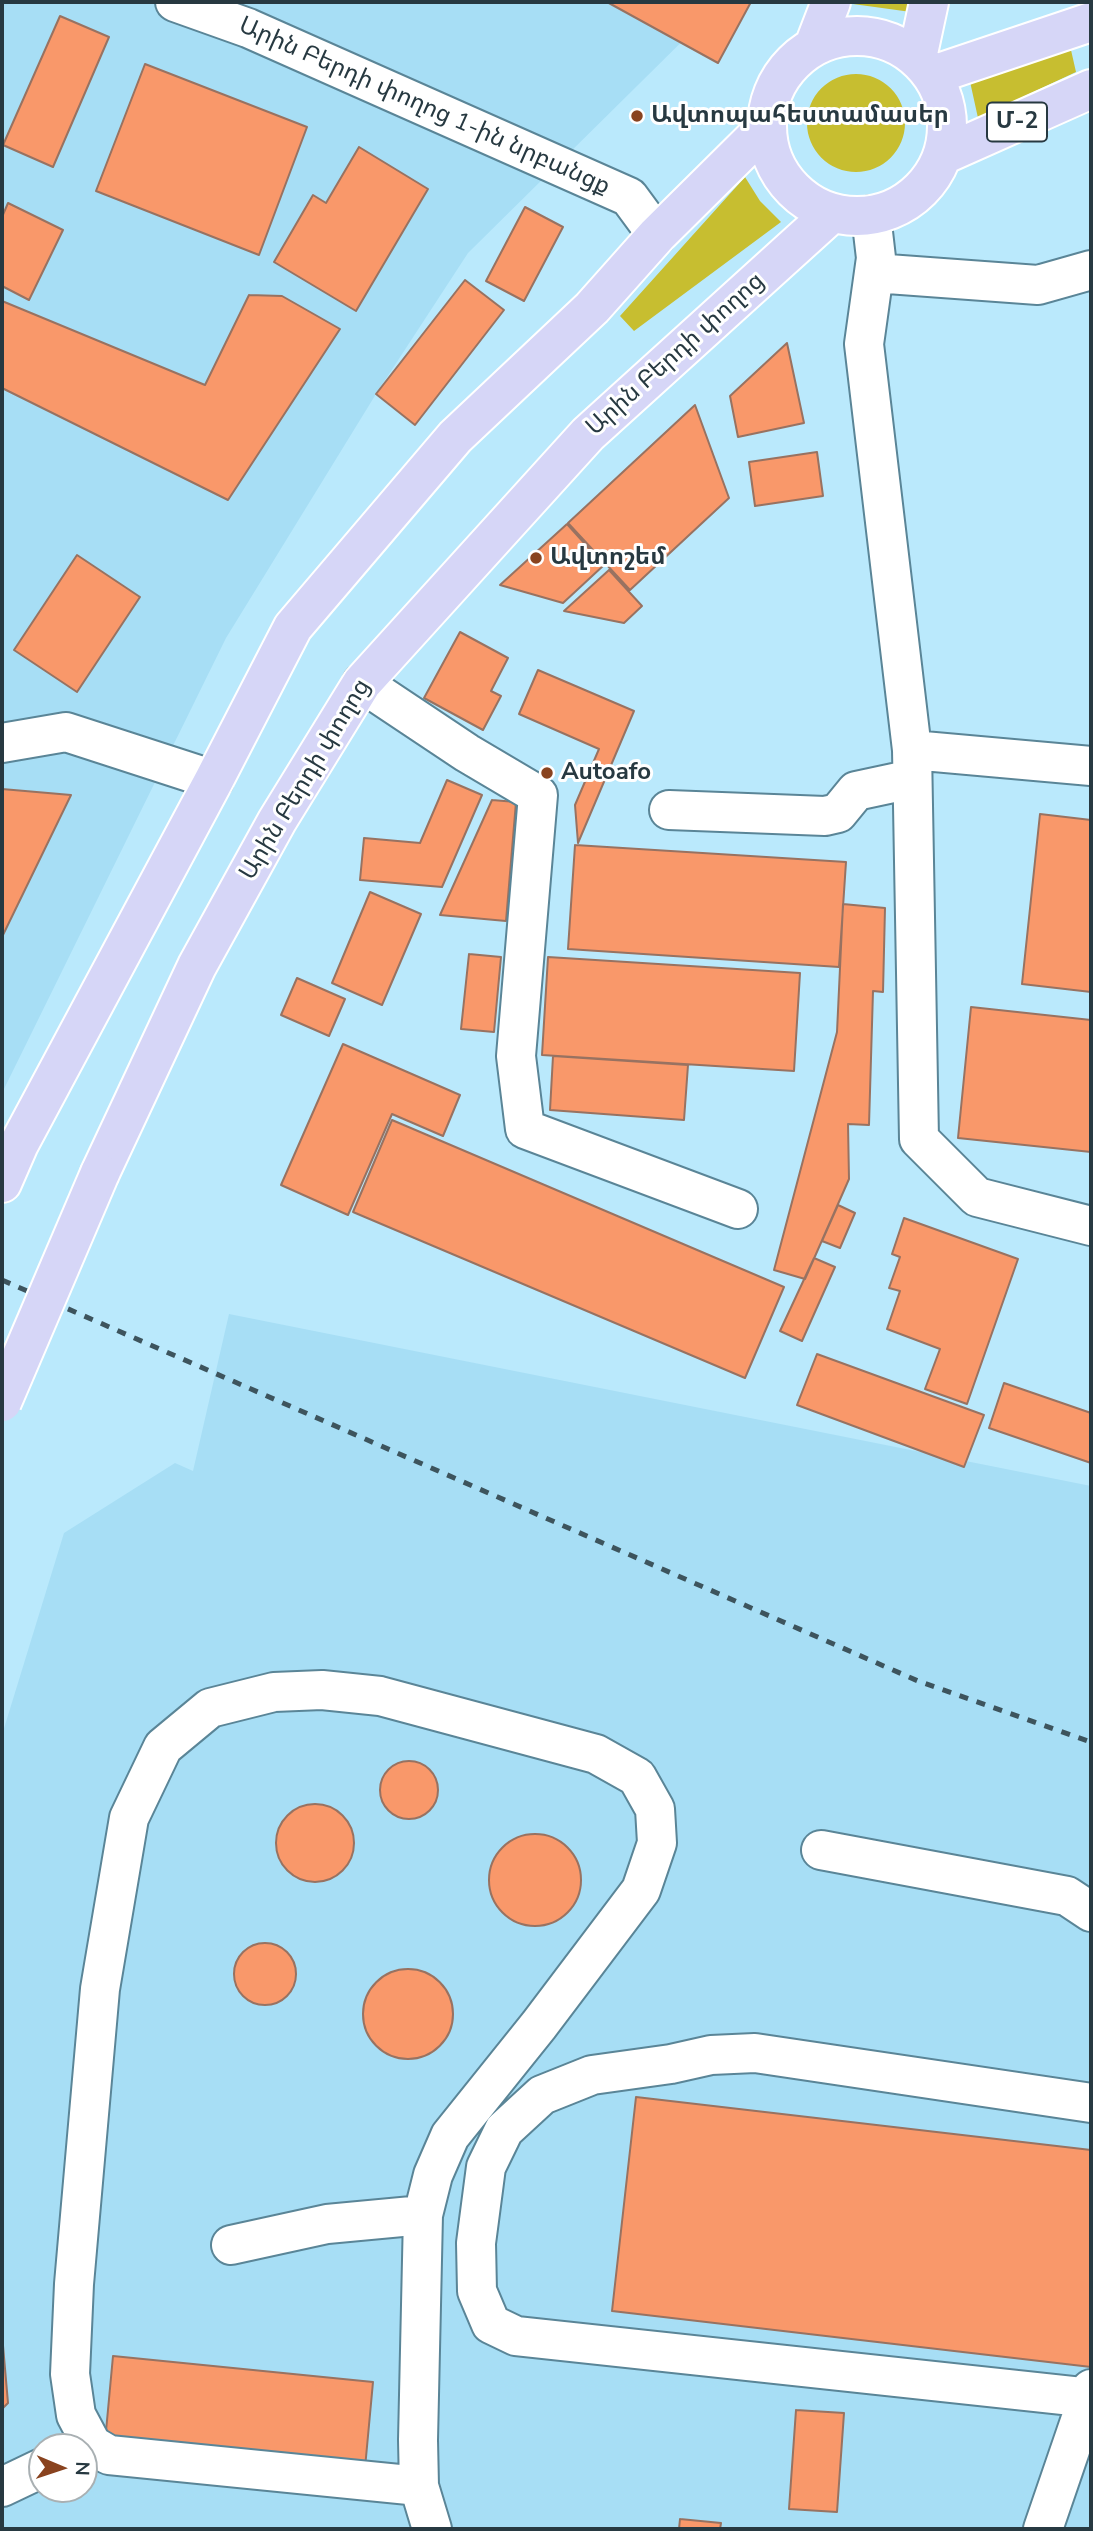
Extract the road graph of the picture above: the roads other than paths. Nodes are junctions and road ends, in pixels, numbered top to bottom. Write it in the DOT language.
graph roads {
  1 [pos="175,2"];
  2 [pos="831,2"];
  3 [pos="929,2"];
  4 [pos="1091,22"];
  5 [pos="814,46"];
  6 [pos="925,66"];
  7 [pos="1091,89"];
  8 [pos="767,127"];
  9 [pos="943,155"];
  10 [pos="832,213"];
  11 [pos="871,215"];
  12 [pos="657,235"];
  13 [pos="1091,270"];
  14 [pos="874,273"];
  15 [pos="362,683"];
  16 [pos="2,744"];
  17 [pos="912,765"];
  18 [pos="1091,766"];
  19 [pos="214,780"];
  20 [pos="668,810"];
  21 [pos="2,1183"];
  22 [pos="738,1209"];
  23 [pos="1091,1226"];
  24 [pos="2,1402"];
  25 [pos="821,1850"];
  26 [pos="1091,1912"];
  27 [pos="1091,2103"];
  28 [pos="423,2215"];
  29 [pos="231,2245"];
  30 [pos="1090,2395"];
  31 [pos="83,2433"];
  32 [pos="98,2451"];
  33 [pos="28,2475"];
  34 [pos="419,2486"];
  35 [pos="2,2487"];
  36 [pos="432,2529"];
  37 [pos="1043,2529"];
  1 -- 12 [label="street, Արին Բերդի փողոց 1-ին նրբանցք"];
  2 -- 5 [label="main road"];
  3 -- 6 [label="main road"];
  4 -- 6 [label="main road"];
  5 -- 6 [label="main road"];
  5 -- 8 [label="main road"];
  6 -- 9 [label="main road"];
  7 -- 9 [label="main road, Մ-2"];
  8 -- 10 [label="main road"];
  8 -- 12 [label="main road"];
  9 -- 11 [label="main road"];
  10 -- 11 [label="main road"];
  10 -- 15 [label="main road, Արին Բերդի փողոց"];
  11 -- 14 [label="street"];
  12 -- 19 [label="main road"];
  13 -- 14 [label="street"];
  14 -- 17 [label="street"];
  15 -- 22 [label="street"];
  15 -- 24 [label="main road, Արին Բերդի փողոց, bridge"];
  16 -- 19 [label="street"];
  17 -- 18 [label="street"];
  17 -- 20 [label="street"];
  17 -- 23 [label="street"];
  19 -- 21 [label="main road"];
  25 -- 26 [label="street"];
  27 -- 30 [label="street"];
  28 -- 29 [label="street"];
  28 -- 31 [label="street"];
  28 -- 34 [label="street"];
  30 -- 37 [label="street"];
  32 -- 34 [label="street"];
  33 -- 35 [label="street"];
  34 -- 36 [label="street"];
}
